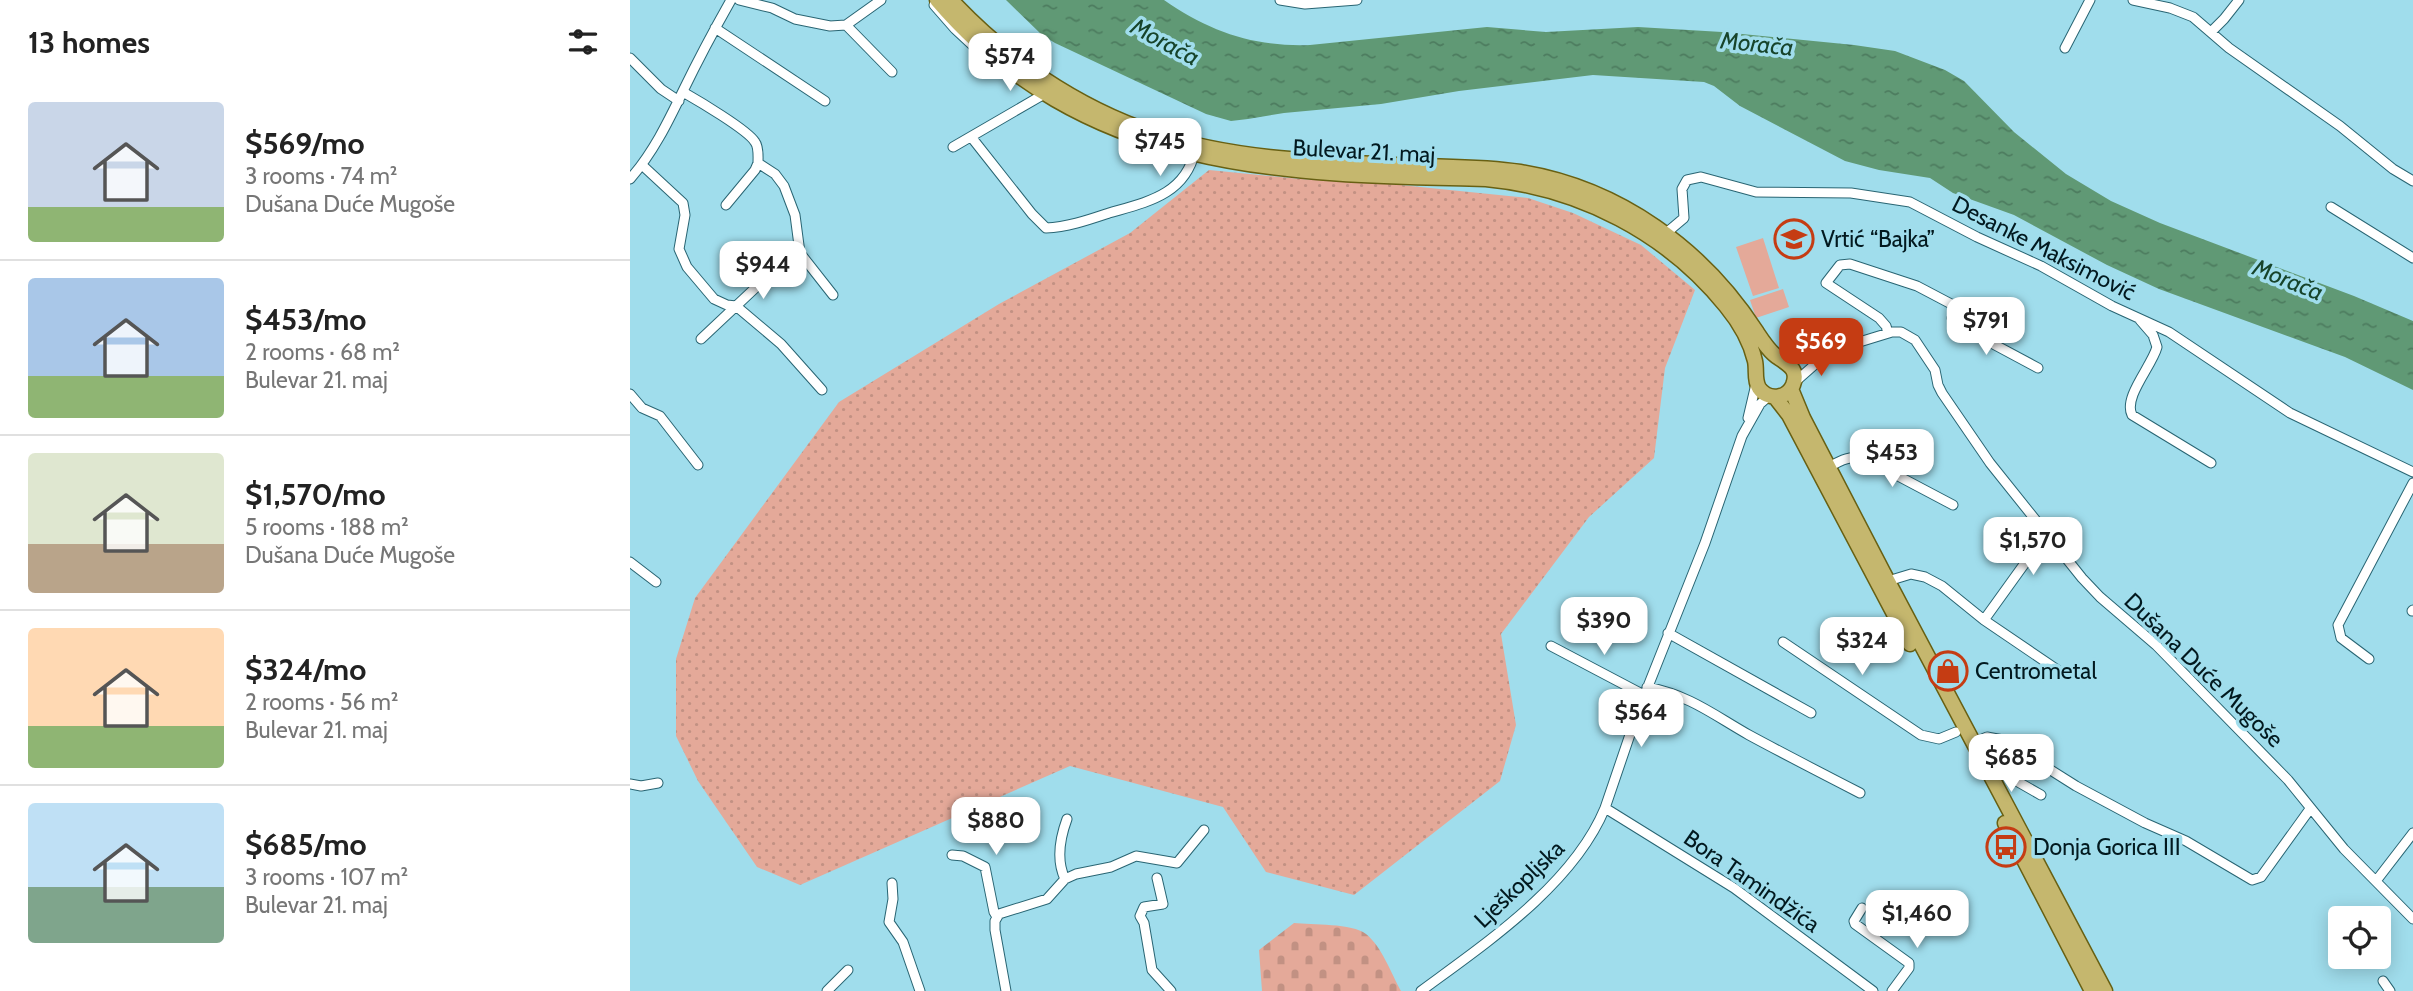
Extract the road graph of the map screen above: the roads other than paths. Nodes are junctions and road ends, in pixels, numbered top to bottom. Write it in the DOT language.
graph roads {
  1 [pos="881,0"];
  2 [pos="930,0"];
  3 [pos="937,0"];
  4 [pos="951,0"];
  5 [pos="1281,0"];
  6 [pos="1357,0"];
  7 [pos="2090,0"];
  8 [pos="2133,0"];
  9 [pos="2239,0"];
  10 [pos="732,1"];
  11 [pos="846,25"];
  12 [pos="715,29"];
  13 [pos="2211,32"];
  14 [pos="2065,48"];
  15 [pos="630,58"];
  16 [pos="891,72"];
  17 [pos="1043,95"];
  18 [pos="681,97"];
  19 [pos="825,101"];
  20 [pos="972,138"];
  21 [pos="953,148"];
  22 [pos="1196,149"];
  23 [pos="758,163"];
  24 [pos="642,165"];
  25 [pos="630,179"];
  26 [pos="2413,181"];
  27 [pos="726,205"];
  28 [pos="2331,207"];
  29 [pos="1665,234"];
  30 [pos="2413,258"];
  31 [pos="769,275"];
  32 [pos="833,295"];
  33 [pos="736,306"];
  34 [pos="2138,317"];
  35 [pos="1888,333"];
  36 [pos="701,338"];
  37 [pos="1830,351"];
  38 [pos="1782,359"];
  39 [pos="2038,368"];
  40 [pos="1757,376"];
  41 [pos="1793,386"];
  42 [pos="822,390"];
  43 [pos="630,394"];
  44 [pos="1772,396"];
  45 [pos="1746,426"];
  46 [pos="2211,463"];
  47 [pos="698,465"];
  48 [pos="1829,467"];
  49 [pos="2413,472"];
  50 [pos="2413,482"];
  51 [pos="1953,505"];
  52 [pos="2004,537"];
  53 [pos="630,562"];
  54 [pos="1888,581"];
  55 [pos="656,582"];
  56 [pos="1984,620"];
  57 [pos="1668,634"];
  58 [pos="1783,642"];
  59 [pos="1551,646"];
  60 [pos="2369,659"];
  61 [pos="2065,675"];
  62 [pos="1645,691"];
  63 [pos="1811,713"];
  64 [pos="1956,732"];
  65 [pos="1973,743"];
  66 [pos="1987,769"];
  67 [pos="658,783"];
  68 [pos="630,784"];
  69 [pos="1860,793"];
  70 [pos="2041,795"];
  71 [pos="1605,808"];
  72 [pos="2310,809"];
  73 [pos="1067,819"];
  74 [pos="1204,830"];
  75 [pos="2413,833"];
  76 [pos="952,855"];
  77 [pos="1157,878"];
  78 [pos="1065,879"];
  79 [pos="2376,881"];
  80 [pos="892,883"];
  81 [pos="1862,908"];
  82 [pos="997,917"];
  83 [pos="2413,919"];
  84 [pos="848,970"];
  85 [pos="2383,981"];
  86 [pos="827,991"];
  87 [pos="920,991"];
  88 [pos="1006,991"];
  89 [pos="1171,991"];
  90 [pos="1421,991"];
  91 [pos="1873,991"];
  92 [pos="1892,991"];
  93 [pos="2092,991"];
  94 [pos="2105,991"];
  95 [pos="2390,991"];
  1 -- 11 [label="street"];
  2 -- 17 [label="street"];
  3 -- 17 [label="main road, Bulevar 21. maj"];
  4 -- 22 [label="main road, Bulevar 21. maj"];
  5 -- 6 [label="street"];
  7 -- 14 [label="street"];
  8 -- 13 [label="street"];
  9 -- 13 [label="street"];
  10 -- 11 [label="street"];
  10 -- 12 [label="street"];
  11 -- 16 [label="street"];
  12 -- 18 [label="street"];
  12 -- 19 [label="street"];
  13 -- 26 [label="street"];
  15 -- 18 [label="street"];
  17 -- 20 [label="street"];
  17 -- 22 [label="main road, Bulevar 21. maj"];
  18 -- 23 [label="street"];
  18 -- 24 [label="street"];
  20 -- 21 [label="street"];
  20 -- 22 [label="street"];
  22 -- 29 [label="main road, Bulevar 21. maj"];
  22 -- 40 [label="main road, Bulevar 21. maj"];
  23 -- 27 [label="street"];
  23 -- 32 [label="street"];
  24 -- 25 [label="street"];
  24 -- 33 [label="street"];
  28 -- 30 [label="street"];
  29 -- 34 [label="street, Desanke Maksimović"];
  29 -- 38 [label="main road, Bulevar 21. maj"];
  31 -- 33 [label="street"];
  33 -- 36 [label="street"];
  33 -- 42 [label="street"];
  34 -- 46 [label="street"];
  34 -- 49 [label="street, Desanke Maksimović"];
  35 -- 37 [label="street"];
  35 -- 39 [label="street"];
  35 -- 72 [label="street, Dušana Duće Mugoše"];
  37 -- 38 [label="street"];
  37 -- 41 [label="street"];
  38 -- 40 [label="main road"];
  38 -- 41 [label="main road, Bulevar 21. maj"];
  40 -- 44 [label="main road, Bulevar 21. maj"];
  40 -- 45 [label="street, Lješkopljska"];
  41 -- 44 [label="main road"];
  41 -- 48 [label="main road, Bulevar 21. maj"];
  43 -- 47 [label="street"];
  44 -- 45 [label="street, Lješkopljska"];
  44 -- 64 [label="main road, Bulevar 21. maj"];
  45 -- 57 [label="street, Lješkopljska"];
  48 -- 51 [label="street"];
  48 -- 54 [label="main road, Bulevar 21. maj"];
  50 -- 60 [label="street"];
  52 -- 56 [label="street"];
  53 -- 55 [label="street"];
  54 -- 56 [label="street"];
  54 -- 65 [label="main road, Bulevar 21. maj"];
  56 -- 61 [label="street"];
  57 -- 62 [label="street, Lješkopljska"];
  57 -- 63 [label="street"];
  58 -- 64 [label="street"];
  59 -- 62 [label="street"];
  62 -- 69 [label="street"];
  62 -- 71 [label="street, Lješkopljska"];
  64 -- 93 [label="main road, Bulevar 21. maj"];
  65 -- 66 [label="main road, Bulevar 21. maj"];
  65 -- 72 [label="street"];
  66 -- 70 [label="street"];
  66 -- 94 [label="main road, Bulevar 21. maj"];
  67 -- 68 [label="street"];
  71 -- 90 [label="street, Lješkopljska"];
  71 -- 91 [label="street, Bora Tamindžića"];
  72 -- 79 [label="street, Dušana Duće Mugoše"];
  73 -- 78 [label="street"];
  74 -- 78 [label="street"];
  75 -- 79 [label="street"];
  76 -- 82 [label="street"];
  77 -- 89 [label="street"];
  78 -- 82 [label="street"];
  79 -- 83 [label="street, Dušana Duće Mugoše"];
  80 -- 87 [label="street"];
  81 -- 92 [label="street"];
  82 -- 88 [label="street"];
  84 -- 86 [label="street"];
  85 -- 95 [label="street"];
}
